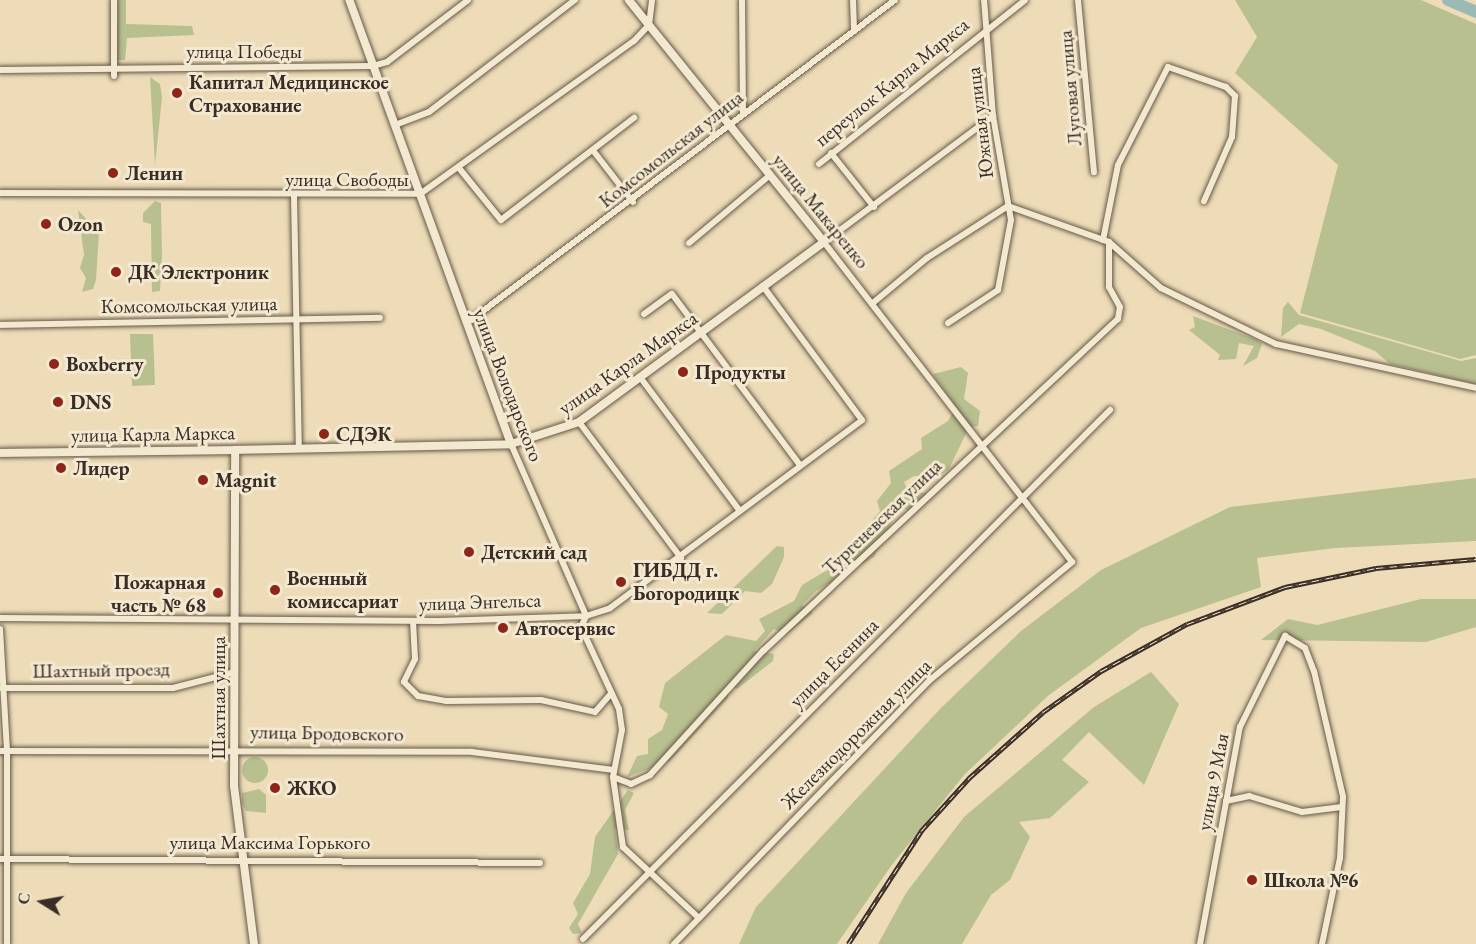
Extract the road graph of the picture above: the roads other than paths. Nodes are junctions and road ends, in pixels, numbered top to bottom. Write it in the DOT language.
graph roads {
  1 [pos="114,0"];
  2 [pos="349,0"];
  3 [pos="468,0"];
  4 [pos="575,0"];
  5 [pos="629,0"];
  6 [pos="652,0"];
  7 [pos="742,0"];
  8 [pos="853,0"];
  9 [pos="895,0"];
  10 [pos="984,0"];
  11 [pos="1025,0"];
  12 [pos="1078,0"];
  13 [pos="649,25"];
  14 [pos="987,27"];
  15 [pos="854,31"];
  16 [pos="373,66"];
  17 [pos="0,70"];
  18 [pos="114,73"];
  19 [pos="743,114"];
  20 [pos="993,116"];
  21 [pos="634,118"];
  22 [pos="730,125"];
  23 [pos="395,126"];
  24 [pos="595,153"];
  25 [pos="831,153"];
  26 [pos="819,164"];
  27 [pos="459,168"];
  28 [pos="1094,172"];
  29 [pos="770,175"];
  30 [pos="0,193"];
  31 [pos="420,194"];
  32 [pos="294,196"];
  33 [pos="1204,201"];
  34 [pos="633,202"];
  35 [pos="1008,206"];
  36 [pos="874,207"];
  37 [pos="1106,241"];
  38 [pos="824,242"];
  39 [pos="689,243"];
  40 [pos="763,286"];
  41 [pos="874,302"];
  42 [pos="644,314"];
  43 [pos="380,318"];
  44 [pos="293,319"];
  45 [pos="467,323"];
  46 [pos="948,323"];
  47 [pos="0,325"];
  48 [pos="700,333"];
  49 [pos="640,377"];
  50 [pos="1476,388"];
  51 [pos="1110,410"];
  52 [pos="579,422"];
  53 [pos="511,444"];
  54 [pos="980,447"];
  55 [pos="299,449"];
  56 [pos="235,450"];
  57 [pos="0,453"];
  58 [pos="800,465"];
  59 [pos="1022,498"];
  60 [pos="739,510"];
  61 [pos="681,558"];
  62 [pos="1072,562"];
  63 [pos="586,616"];
  64 [pos="0,618"];
  65 [pos="235,620"];
  66 [pos="413,621"];
  67 [pos="0,629"];
  68 [pos="235,672"];
  69 [pos="2,688"];
  70 [pos="610,695"];
  71 [pos="234,748"];
  72 [pos="3,750"];
  73 [pos="614,774"];
  74 [pos="1226,801"];
  75 [pos="1342,807"];
  76 [pos="241,857"];
  77 [pos="3,859"];
  78 [pos="540,863"];
  79 [pos="651,871"];
  80 [pos="699,918"];
  81 [pos="583,939"];
  82 [pos="7,944"];
  83 [pos="254,944"];
  84 [pos="674,944"];
  85 [pos="1200,944"];
  86 [pos="1322,944"];
  1 -- 18 [label="street"];
  2 -- 16 [label="main road, улица Володарского"];
  3 -- 16 [label="street, улица Победы"];
  4 -- 23 [label="street"];
  5 -- 13 [label="street, улица Макаренко"];
  6 -- 13 [label="street"];
  7 -- 19 [label="street"];
  8 -- 15 [label="street"];
  9 -- 15 [label="street, Комсомольская улица"];
  10 -- 14 [label="street, Южная улица"];
  11 -- 14 [label="street, переулок Карла Маркса"];
  12 -- 28 [label="street, Луговая улица"];
  13 -- 22 [label="street, улица Макаренко"];
  13 -- 27 [label="street, улица Свободы"];
  14 -- 20 [label="street, Южная улица"];
  14 -- 25 [label="street, переулок Карла Маркса"];
  15 -- 19 [label="street, Комсомольская улица"];
  16 -- 18 [label="street, улица Победы"];
  16 -- 23 [label="main road, улица Володарского"];
  17 -- 18 [label="street, улица Победы"];
  19 -- 22 [label="street, Комсомольская улица"];
  20 -- 35 [label="street, Южная улица"];
  20 -- 36 [label="street, улица Карла Маркса"];
  21 -- 24 [label="street"];
  22 -- 29 [label="street, улица Макаренко"];
  22 -- 34 [label="street, Комсомольская улица"];
  23 -- 31 [label="main road, улица Володарского"];
  24 -- 27 [label="street"];
  24 -- 34 [label="street"];
  25 -- 26 [label="street, переулок Карла Маркса"];
  25 -- 36 [label="street"];
  27 -- 31 [label="street, улица Свободы"];
  29 -- 38 [label="street, улица Макаренко"];
  29 -- 39 [label="street"];
  30 -- 32 [label="street, улица Свободы"];
  31 -- 32 [label="street, улица Свободы"];
  31 -- 45 [label="main road, улица Володарского"];
  32 -- 44 [label="street"];
  33 -- 37 [label="street"];
  34 -- 45 [label="street, Комсомольская улица"];
  35 -- 37 [label="street"];
  35 -- 41 [label="street"];
  35 -- 46 [label="street, Южная улица"];
  36 -- 38 [label="street, улица Карла Маркса"];
  37 -- 50 [label="street"];
  37 -- 54 [label="street, Тургеневская улица"];
  38 -- 40 [label="street, улица Карла Маркса"];
  38 -- 41 [label="street, улица Макаренко"];
  40 -- 48 [label="street, улица Карла Маркса"];
  40 -- 58 [label="street, улица Энгельса"];
  41 -- 54 [label="street, улица Макаренко"];
  42 -- 48 [label="street"];
  43 -- 44 [label="street, Комсомольская улица"];
  44 -- 47 [label="street, Комсомольская улица"];
  44 -- 55 [label="street"];
  45 -- 53 [label="main road, улица Володарского"];
  48 -- 49 [label="street, улица Карла Маркса"];
  48 -- 58 [label="street"];
  49 -- 52 [label="street, улица Карла Маркса"];
  49 -- 60 [label="street"];
  51 -- 59 [label="street, улица Есенина"];
  52 -- 53 [label="street, улица Карла Маркса"];
  52 -- 61 [label="street"];
  53 -- 55 [label="main road, улица Карла Маркса"];
  53 -- 63 [label="street, улица Володарского"];
  54 -- 59 [label="street, улица Макаренко"];
  54 -- 73 [label="street, Тургеневская улица"];
  55 -- 56 [label="main road, улица Карла Маркса"];
  56 -- 57 [label="street, улица Карла Маркса"];
  56 -- 65 [label="main road, Шахтная улица"];
  58 -- 60 [label="street, улица Энгельса"];
  59 -- 62 [label="street, улица Макаренко"];
  59 -- 79 [label="street, улица Есенина"];
  60 -- 61 [label="street, улица Энгельса"];
  61 -- 63 [label="street, улица Энгельса"];
  62 -- 80 [label="street, Железнодорожная улица"];
  63 -- 66 [label="street, улица Энгельса"];
  63 -- 70 [label="street, улица Володарского"];
  64 -- 65 [label="street, улица Энгельса"];
  65 -- 66 [label="street, улица Энгельса"];
  65 -- 68 [label="main road, Шахтная улица"];
  66 -- 70 [label="street"];
  67 -- 69 [label="street"];
  68 -- 69 [label="street, Шахтный проезд"];
  68 -- 71 [label="main road, Шахтная улица"];
  69 -- 72 [label="street"];
  70 -- 73 [label="street, улица Володарского"];
  71 -- 72 [label="street, улица Бродовского"];
  71 -- 73 [label="street, улица Бродовского"];
  71 -- 76 [label="main road, Шахтная улица"];
  72 -- 77 [label="street"];
  73 -- 79 [label="street, улица Володарского"];
  74 -- 75 [label="street"];
  74 -- 75 [label="street, улица 9 Мая"];
  74 -- 85 [label="street, улица 9 Мая"];
  75 -- 86 [label="street"];
  76 -- 77 [label="street, улица Максима Горького"];
  76 -- 78 [label="street, улица Максима Горького"];
  76 -- 83 [label="main road, Шахтная улица"];
  77 -- 82 [label="street"];
  79 -- 80 [label="street, улица Володарского"];
  79 -- 81 [label="street, улица Есенина"];
  80 -- 84 [label="street, Железнодорожная улица"];
}
